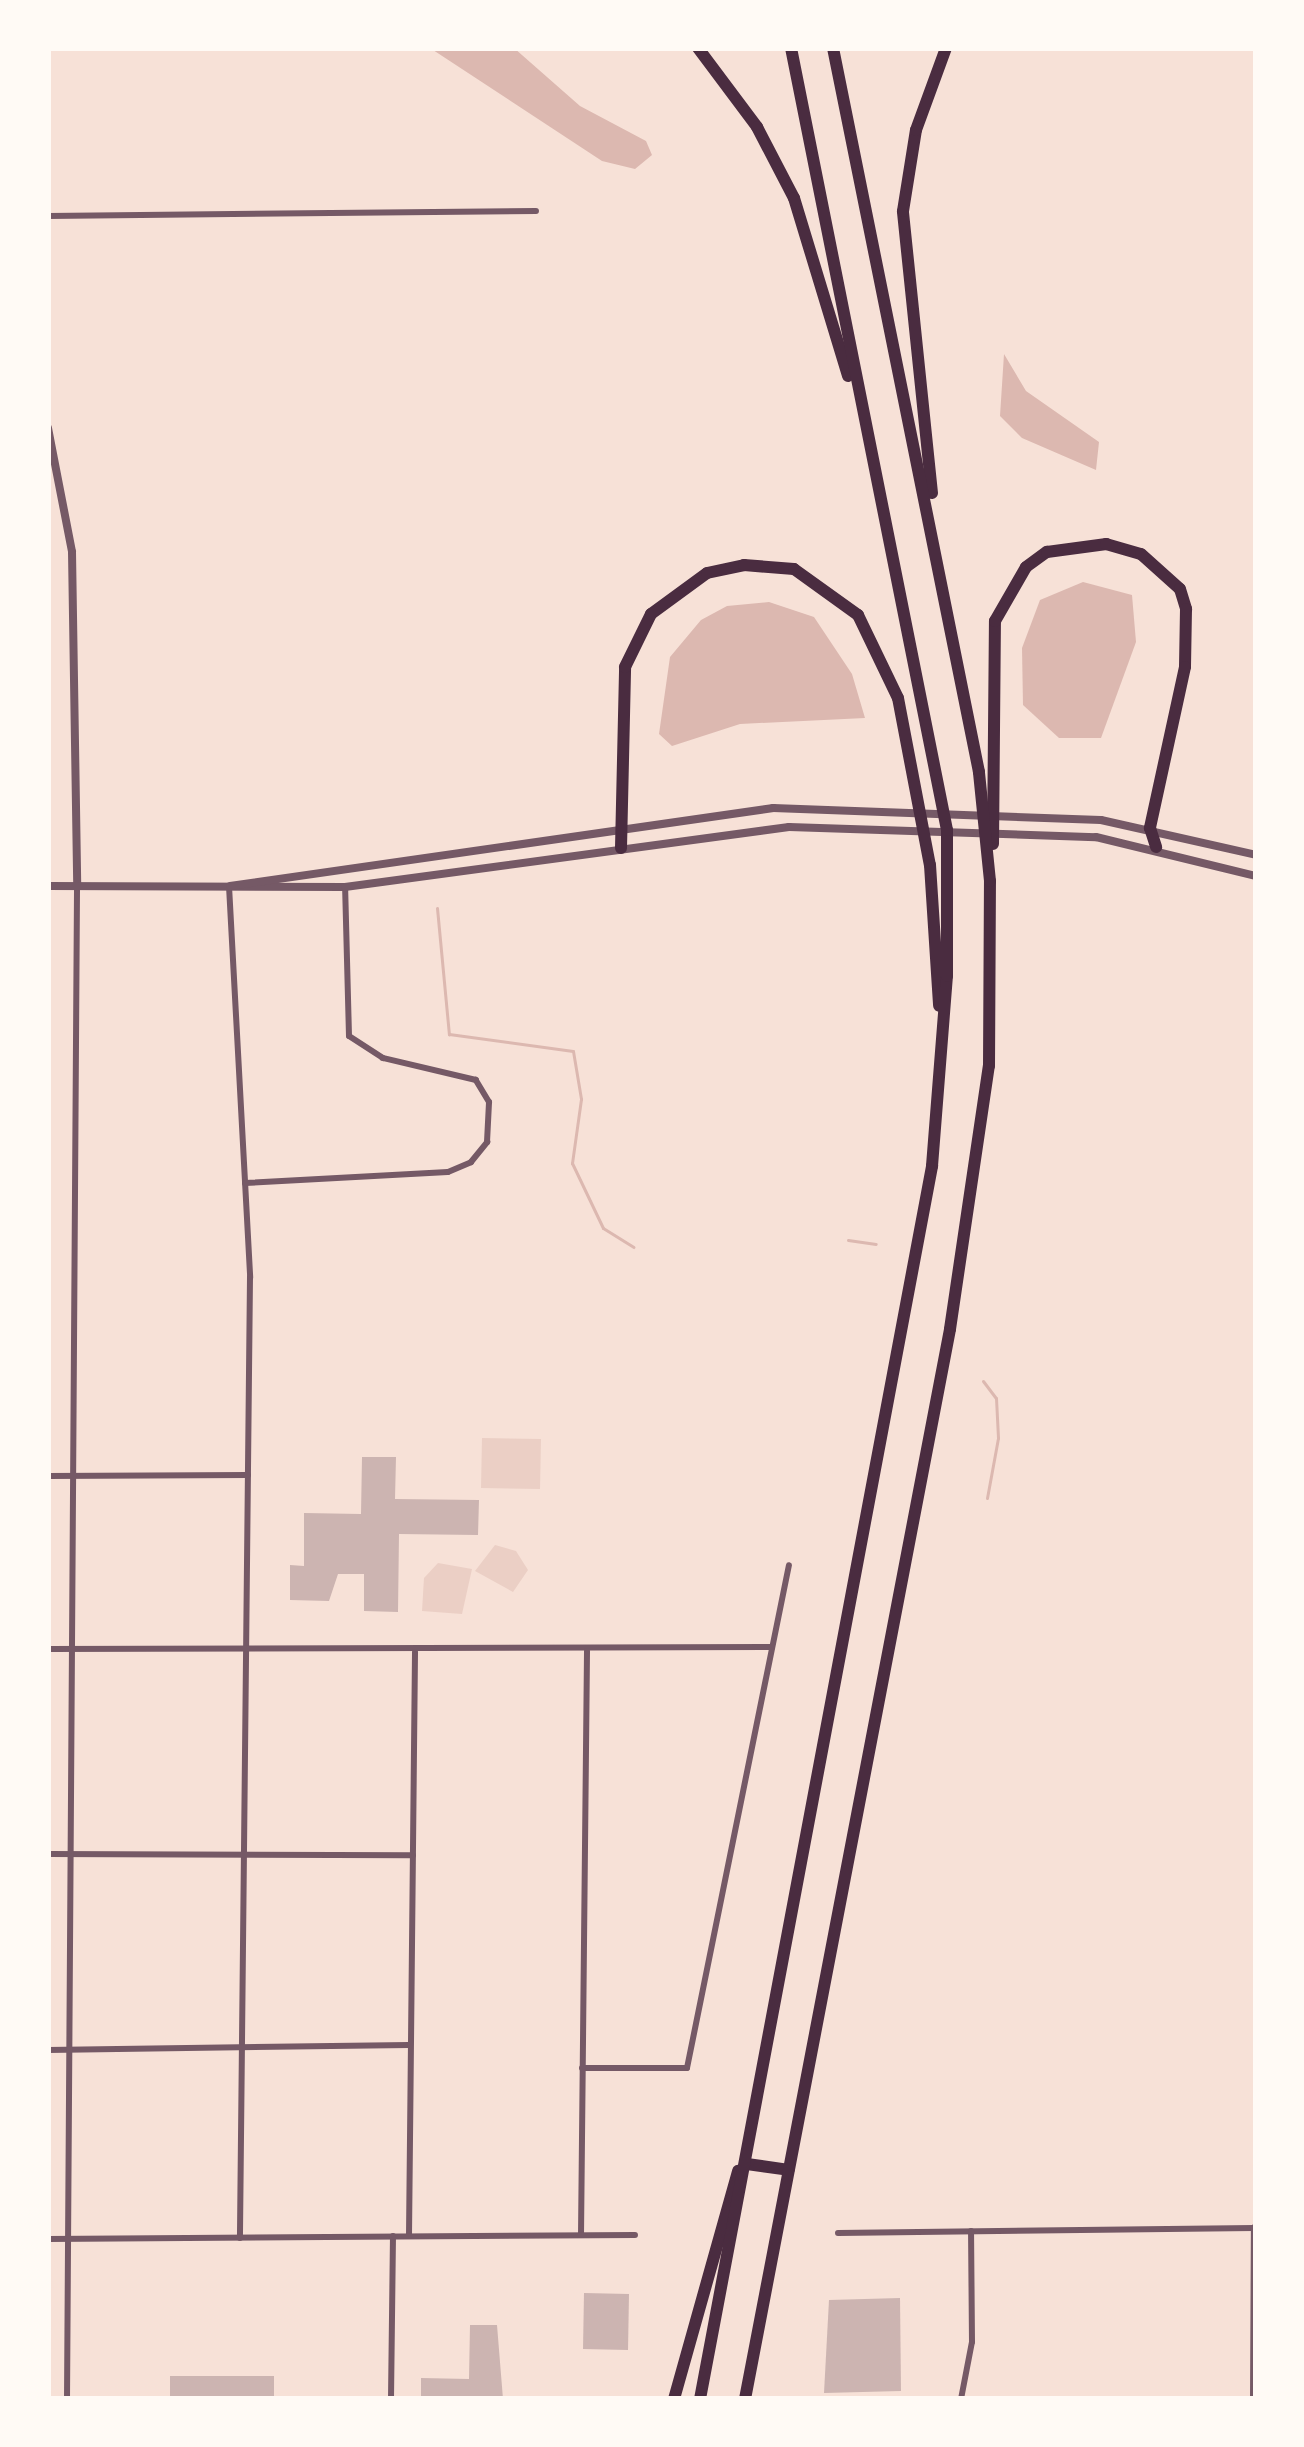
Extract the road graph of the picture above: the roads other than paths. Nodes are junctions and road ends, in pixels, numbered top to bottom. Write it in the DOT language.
graph roads {
  1 [pos="698,48"];
  2 [pos="790,48"];
  3 [pos="832,48"];
  4 [pos="946,48"];
  5 [pos="536,211"];
  6 [pos="48,215"];
  7 [pos="48,428"];
  8 [pos="878,484"];
  9 [pos="939,560"];
  10 [pos="620,825"];
  11 [pos="1150,828"];
  12 [pos="1156,847"];
  13 [pos="621,848"];
  14 [pos="1256,855"];
  15 [pos="1256,876"];
  16 [pos="990,881"];
  17 [pos="48,886"];
  18 [pos="77,886"];
  19 [pos="229,886"];
  20 [pos="345,887"];
  21 [pos="943,1067"];
  22 [pos="245,1183"];
  23 [pos="248,1475"];
  24 [pos="48,1476"];
  25 [pos="78,1476"];
  26 [pos="789,1565"];
  27 [pos="772,1647"];
  28 [pos="48,1649"];
  29 [pos="587,1649"];
  30 [pos="76,1650"];
  31 [pos="415,1650"];
  32 [pos="246,1652"];
  33 [pos="48,1854"];
  34 [pos="73,1854"];
  35 [pos="413,1855"];
  36 [pos="243,1857"];
  37 [pos="410,2045"];
  38 [pos="242,2047"];
  39 [pos="48,2050"];
  40 [pos="71,2050"];
  41 [pos="582,2068"];
  42 [pos="762,2084"];
  43 [pos="746,2164"];
  44 [pos="789,2170"];
  45 [pos="1256,2228"];
  46 [pos="971,2231"];
  47 [pos="838,2233"];
  48 [pos="580,2235"];
  49 [pos="635,2235"];
  50 [pos="393,2236"];
  51 [pos="409,2236"];
  52 [pos="240,2238"];
  53 [pos="48,2239"];
  54 [pos="69,2239"];
  55 [pos="68,2399"];
  56 [pos="391,2399"];
  57 [pos="674,2399"];
  58 [pos="700,2399"];
  59 [pos="745,2399"];
  60 [pos="961,2399"];
  61 [pos="1254,2399"];
  1 -- 8 [label="highway"];
  2 -- 8 [label="highway"];
  3 -- 9 [label="highway"];
  4 -- 9 [label="highway"];
  5 -- 6 [label="street"];
  7 -- 18 [label="street"];
  8 -- 21 [label="highway"];
  9 -- 16 [label="highway"];
  10 -- 11 [label="street"];
  10 -- 13 [label="highway"];
  10 -- 19 [label="street"];
  10 -- 21 [label="highway"];
  11 -- 12 [label="highway"];
  11 -- 14 [label="street"];
  11 -- 16 [label="highway"];
  12 -- 13 [label="street"];
  12 -- 15 [label="street"];
  13 -- 20 [label="street"];
  16 -- 44 [label="highway"];
  17 -- 18 [label="street"];
  18 -- 19 [label="street"];
  18 -- 25 [label="street"];
  19 -- 20 [label="street"];
  19 -- 22 [label="street"];
  20 -- 22 [label="street"];
  21 -- 42 [label="highway"];
  22 -- 23 [label="street"];
  23 -- 25 [label="street"];
  23 -- 32 [label="street"];
  24 -- 25 [label="street"];
  25 -- 30 [label="street"];
  26 -- 27 [label="street"];
  27 -- 29 [label="street"];
  27 -- 41 [label="street"];
  28 -- 30 [label="street"];
  29 -- 31 [label="street"];
  29 -- 41 [label="street"];
  30 -- 32 [label="street"];
  30 -- 34 [label="street"];
  31 -- 32 [label="street"];
  31 -- 35 [label="street"];
  32 -- 36 [label="street"];
  33 -- 34 [label="street"];
  34 -- 36 [label="street"];
  34 -- 40 [label="street"];
  35 -- 36 [label="street"];
  35 -- 37 [label="street"];
  36 -- 38 [label="street"];
  37 -- 38 [label="street"];
  37 -- 51 [label="street"];
  38 -- 40 [label="street"];
  38 -- 52 [label="street"];
  39 -- 40 [label="street"];
  40 -- 54 [label="street"];
  41 -- 48 [label="street"];
  42 -- 43 [label="highway"];
  42 -- 57 [label="highway"];
  43 -- 44 [label="highway"];
  43 -- 58 [label="highway"];
  44 -- 59 [label="highway"];
  45 -- 46 [label="street"];
  45 -- 61 [label="street"];
  46 -- 47 [label="street"];
  46 -- 60 [label="street"];
  48 -- 49 [label="street"];
  48 -- 51 [label="street"];
  50 -- 51 [label="street"];
  50 -- 52 [label="street"];
  50 -- 56 [label="street"];
  52 -- 54 [label="street"];
  53 -- 54 [label="street"];
  54 -- 55 [label="street"];
}
